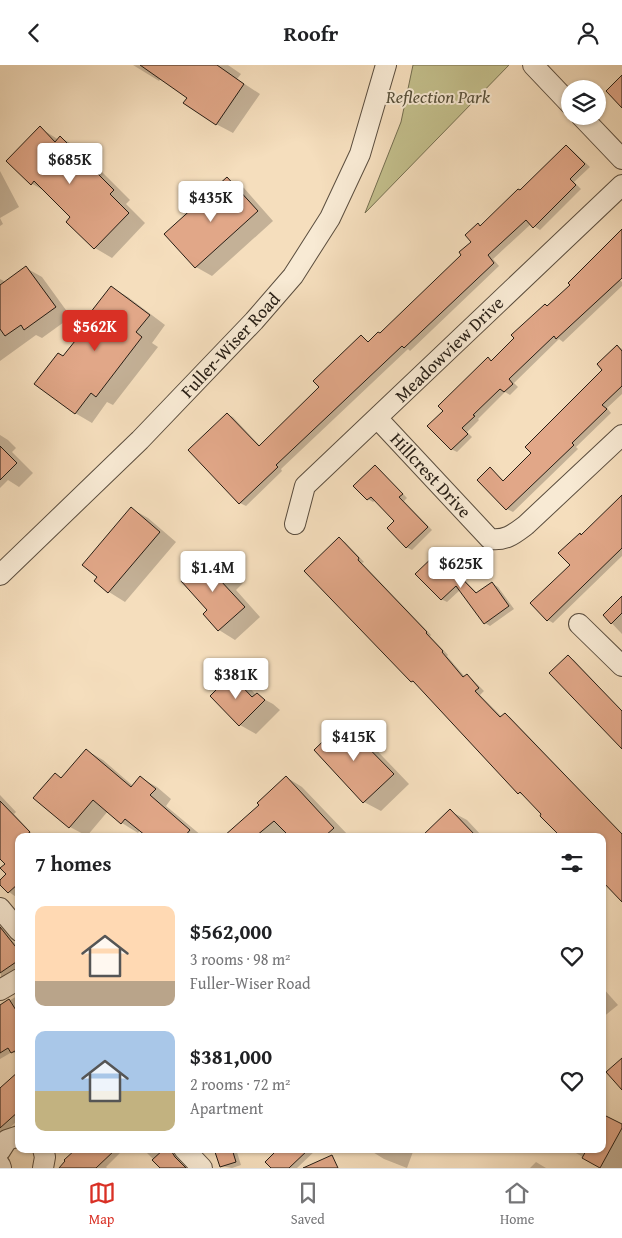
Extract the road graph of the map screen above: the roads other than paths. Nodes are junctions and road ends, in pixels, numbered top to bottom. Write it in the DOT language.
graph roads {
  1 [pos="386,65"];
  2 [pos="533,65"];
  3 [pos="561,95"];
  4 [pos="590,125"];
  5 [pos="622,159"];
  6 [pos="622,185"];
  7 [pos="377,418"];
  8 [pos="622,435"];
  9 [pos="295,524"];
  10 [pos="0,575"];
  11 [pos="580,624"];
  12 [pos="622,667"];
  13 [pos="0,908"];
  14 [pos="15,926"];
  15 [pos="15,981"];
  16 [pos="0,990"];
  17 [pos="15,1137"];
  18 [pos="0,1151"];
  19 [pos="44,1153"];
  20 [pos="188,1153"];
  21 [pos="43,1168"];
  22 [pos="202,1168"];
  1 -- 10 [label="street, Fuller-Wiser Road"];
  2 -- 3 [label="street"];
  4 -- 5 [label="street"];
  6 -- 7 [label="street, Meadowview Drive"];
  7 -- 8 [label="street, Hillcrest Drive"];
  7 -- 9 [label="street, Meadowview Drive"];
  11 -- 12 [label="street"];
  13 -- 14 [label="street"];
  15 -- 16 [label="street"];
  17 -- 18 [label="street"];
  19 -- 21 [label="street"];
  20 -- 22 [label="street"];
}
